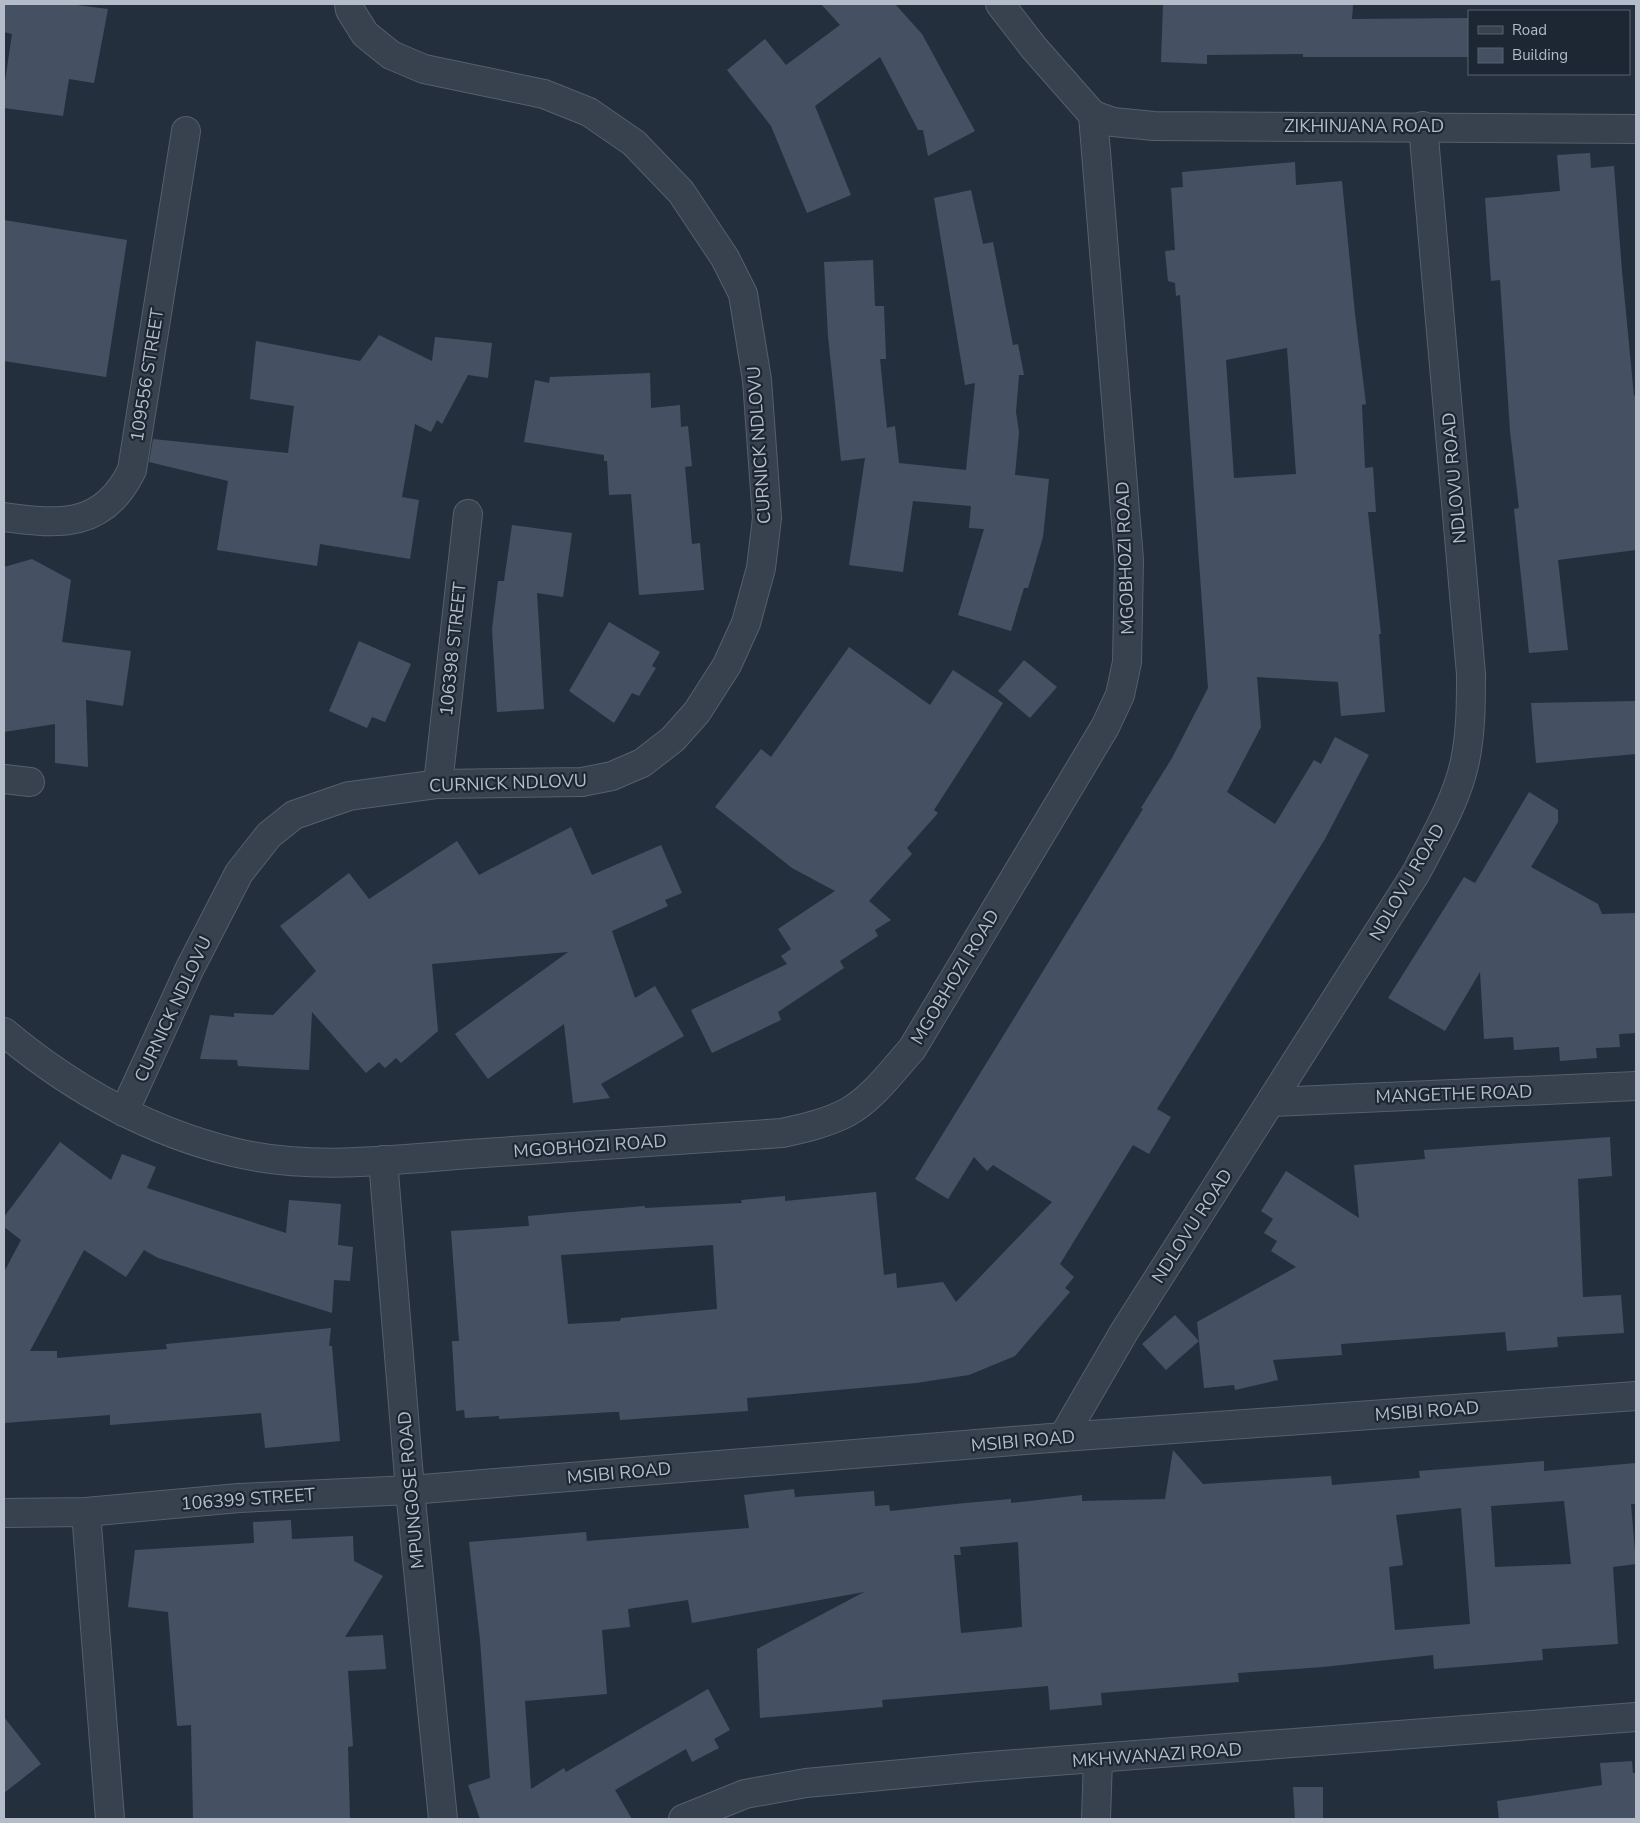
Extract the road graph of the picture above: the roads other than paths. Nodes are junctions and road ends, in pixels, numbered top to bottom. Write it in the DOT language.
graph roads {
  1 [pos="349,4"];
  2 [pos="1000,4"];
  3 [pos="1093,114"];
  4 [pos="1423,126"];
  5 [pos="1636,129"];
  6 [pos="186,131"];
  7 [pos="468,514"];
  8 [pos="4,516"];
  9 [pos="438,784"];
  10 [pos="4,1032"];
  11 [pos="1636,1086"];
  12 [pos="1272,1102"];
  13 [pos="124,1112"];
  14 [pos="383,1160"];
  15 [pos="1636,1396"];
  16 [pos="1063,1437"];
  17 [pos="410,1490"];
  18 [pos="86,1512"];
  19 [pos="4,1513"];
  20 [pos="1636,1717"];
  21 [pos="1098,1759"];
  22 [pos="110,1819"];
  23 [pos="444,1819"];
  24 [pos="684,1819"];
  25 [pos="1096,1819"];
  1 -- 9 [label="street, CURNICK NDLOVU"];
  2 -- 3 [label="street"];
  3 -- 4 [label="street, ZIKHINJANA ROAD"];
  3 -- 14 [label="street, MGOBHOZI ROAD"];
  4 -- 5 [label="street, ZIKHINJANA ROAD"];
  4 -- 12 [label="street, NDLOVU ROAD"];
  6 -- 8 [label="street, 109556 STREET"];
  7 -- 9 [label="street, 106398 STREET"];
  9 -- 13 [label="street, CURNICK NDLOVU"];
  10 -- 13 [label="street, MGOBHOZI ROAD"];
  11 -- 12 [label="street, MANGETHE ROAD"];
  12 -- 16 [label="street, NDLOVU ROAD"];
  13 -- 14 [label="street, MGOBHOZI ROAD"];
  14 -- 17 [label="street, MPUNGOSE ROAD"];
  15 -- 16 [label="street, MSIBI ROAD"];
  16 -- 17 [label="street, MSIBI ROAD"];
  17 -- 18 [label="street, 106399 STREET"];
  17 -- 23 [label="street, MPUNGOSE ROAD"];
  18 -- 19 [label="street, 106399 STREET"];
  18 -- 22 [label="street"];
  20 -- 21 [label="street, MKHWANAZI ROAD"];
  21 -- 24 [label="street, MKHWANAZI ROAD"];
  21 -- 25 [label="street"];
}
